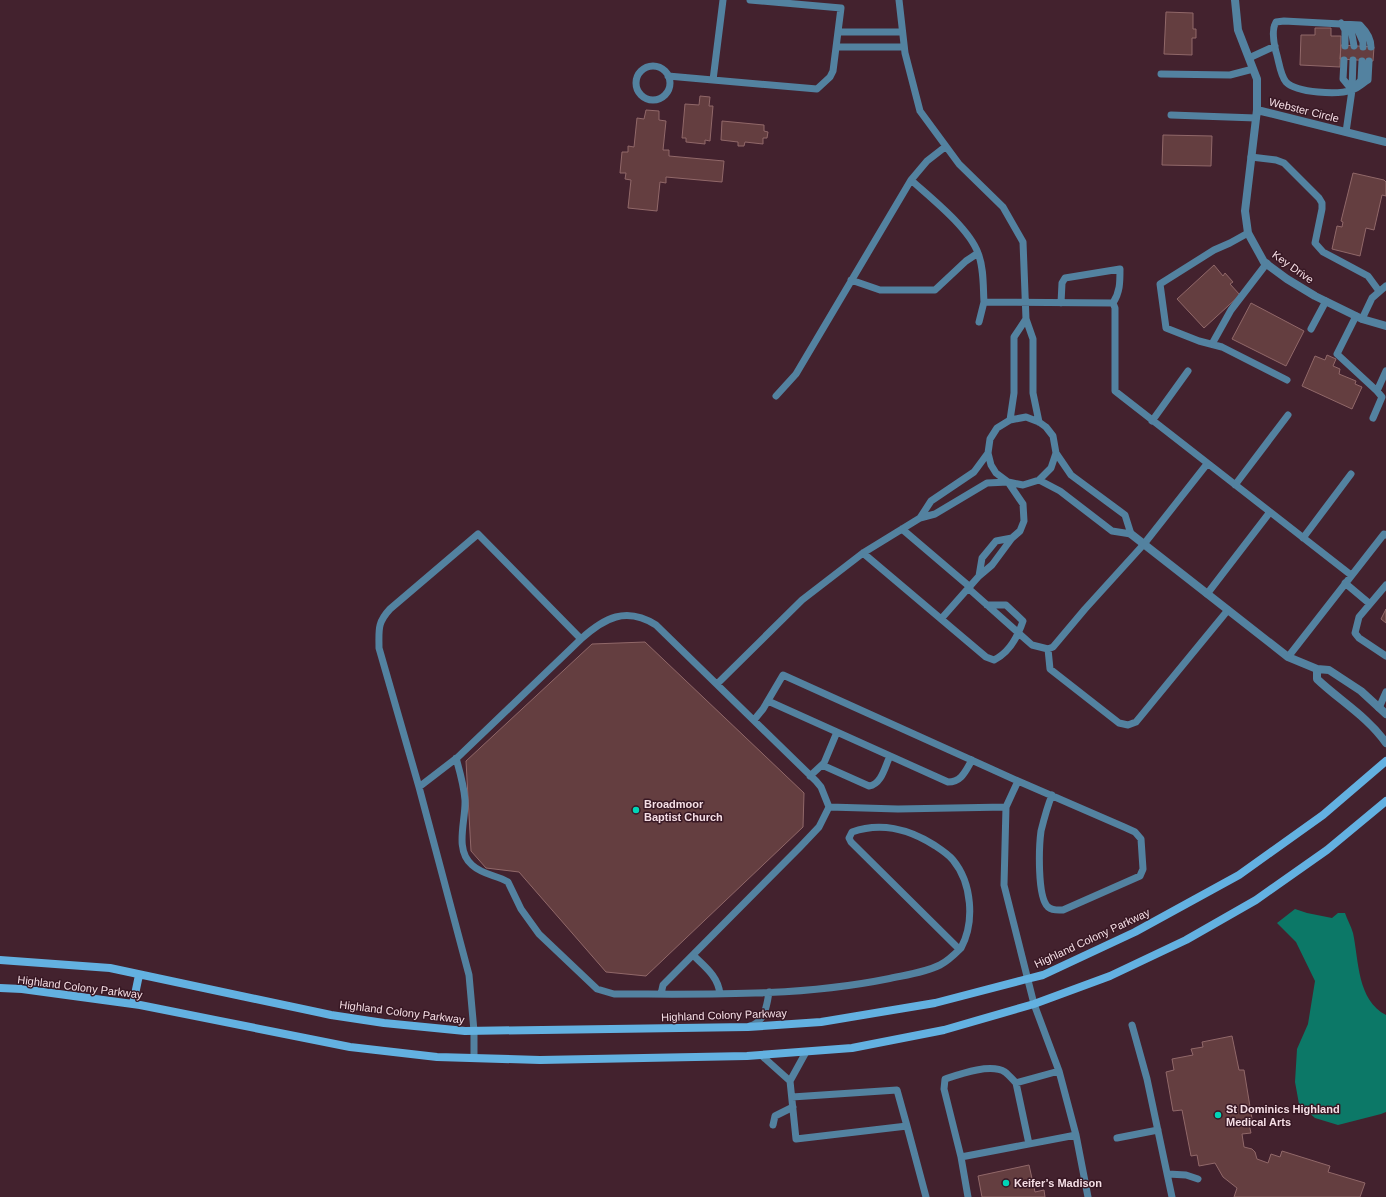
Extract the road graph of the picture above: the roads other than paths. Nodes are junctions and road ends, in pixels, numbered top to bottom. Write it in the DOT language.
graph roads {
  1 [pos="723,0"];
  2 [pos="750,0"];
  3 [pos="899,0"];
  4 [pos="1234,0"];
  5 [pos="1341,23"];
  6 [pos="838,32"];
  7 [pos="902,32"];
  8 [pos="1275,46"];
  9 [pos="1345,46"];
  10 [pos="1354,46"];
  11 [pos="836,47"];
  12 [pos="904,47"];
  13 [pos="1367,47"];
  14 [pos="1249,58"];
  15 [pos="1344,60"];
  16 [pos="1353,60"];
  17 [pos="1366,61"];
  18 [pos="1253,69"];
  19 [pos="1161,74"];
  20 [pos="668,76"];
  21 [pos="713,80"];
  22 [pos="1352,90"];
  23 [pos="1257,114"];
  24 [pos="1171,115"];
  25 [pos="1346,132"];
  26 [pos="1386,142"];
  27 [pos="945,147"];
  28 [pos="1251,157"];
  29 [pos="911,180"];
  30 [pos="1248,233"];
  31 [pos="978,253"];
  32 [pos="1266,264"];
  33 [pos="851,280"];
  34 [pos="1386,286"];
  35 [pos="1379,291"];
  36 [pos="1326,301"];
  37 [pos="984,302"];
  38 [pos="1025,303"];
  39 [pos="1061,303"];
  40 [pos="1113,304"];
  41 [pos="1359,317"];
  42 [pos="1026,319"];
  43 [pos="979,322"];
  44 [pos="1386,326"];
  45 [pos="1311,329"];
  46 [pos="1212,344"];
  47 [pos="1188,371"];
  48 [pos="1386,371"];
  49 [pos="1287,380"];
  50 [pos="1377,391"];
  51 [pos="776,396"];
  52 [pos="1288,415"];
  53 [pos="1373,418"];
  54 [pos="1010,420"];
  55 [pos="1152,421"];
  56 [pos="1039,422"];
  57 [pos="988,453"];
  58 [pos="1056,453"];
  59 [pos="1207,464"];
  60 [pos="1351,474"];
  61 [pos="1039,480"];
  62 [pos="1008,482"];
  63 [pos="1234,485"];
  64 [pos="1270,512"];
  65 [pos="920,518"];
  66 [pos="902,529"];
  67 [pos="1131,534"];
  68 [pos="1386,535"];
  69 [pos="1012,538"];
  70 [pos="1303,538"];
  71 [pos="1144,544"];
  72 [pos="863,553"];
  73 [pos="1351,575"];
  74 [pos="979,576"];
  75 [pos="1345,583"];
  76 [pos="1386,586"];
  77 [pos="969,588"];
  78 [pos="1207,594"];
  79 [pos="1370,604"];
  80 [pos="987,605"];
  81 [pos="1228,610"];
  82 [pos="941,619"];
  83 [pos="1019,633"];
  84 [pos="581,639"];
  85 [pos="1048,649"];
  86 [pos="1386,656"];
  87 [pos="1288,657"];
  88 [pos="1317,670"];
  89 [pos="717,684"];
  90 [pos="1386,692"];
  91 [pos="768,701"];
  92 [pos="1380,708"];
  93 [pos="1386,714"];
  94 [pos="754,720"];
  95 [pos="837,732"];
  96 [pos="1386,743"];
  97 [pos="890,756"];
  98 [pos="456,758"];
  99 [pos="972,760"];
  100 [pos="1386,761"];
  101 [pos="822,765"];
  102 [pos="810,776"];
  103 [pos="1018,780"];
  104 [pos="419,787"];
  105 [pos="1052,795"];
  106 [pos="1386,801"];
  107 [pos="1006,807"];
  108 [pos="829,808"];
  109 [pos="959,949"];
  110 [pos="693,955"];
  111 [pos="0,960"];
  112 [pos="139,974"];
  113 [pos="1027,979"];
  114 [pos="0,988"];
  115 [pos="769,992"];
  116 [pos="661,994"];
  117 [pos="720,994"];
  118 [pos="133,1004"];
  119 [pos="1034,1004"];
  120 [pos="1132,1025"];
  121 [pos="749,1026"];
  122 [pos="474,1031"];
  123 [pos="806,1052"];
  124 [pos="761,1055"];
  125 [pos="474,1058"];
  126 [pos="1059,1071"];
  127 [pos="790,1081"];
  128 [pos="1016,1083"];
  129 [pos="792,1097"];
  130 [pos="793,1107"];
  131 [pos="773,1125"];
  132 [pos="907,1126"];
  133 [pos="1158,1130"];
  134 [pos="1076,1135"];
  135 [pos="1117,1138"];
  136 [pos="1029,1144"];
  137 [pos="961,1158"];
  138 [pos="1168,1174"];
  139 [pos="1198,1180"];
  140 [pos="926,1197"];
  141 [pos="968,1197"];
  142 [pos="1088,1197"];
  143 [pos="1172,1197"];
  1 -- 21 [label="lane"];
  2 -- 6 [label="lane"];
  3 -- 7 [label="lane"];
  4 -- 14 [label="street, Webster Circle"];
  5 -- 8 [label="lane"];
  5 -- 9 [label="lane"];
  5 -- 10 [label="lane"];
  5 -- 13 [label="lane"];
  6 -- 7 [label="lane"];
  6 -- 11 [label="lane"];
  7 -- 12 [label="lane"];
  8 -- 14 [label="lane"];
  8 -- 22 [label="lane"];
  11 -- 12 [label="lane"];
  11 -- 21 [label="lane"];
  12 -- 27 [label="lane"];
  14 -- 18 [label="street, Webster Circle"];
  15 -- 22 [label="lane"];
  16 -- 22 [label="lane"];
  17 -- 22 [label="lane"];
  18 -- 19 [label="lane"];
  18 -- 23 [label="street, Webster Circle"];
  20 -- 20 [label="lane"];
  20 -- 21 [label="lane"];
  22 -- 25 [label="lane"];
  23 -- 24 [label="lane"];
  23 -- 25 [label="street, Webster Circle"];
  23 -- 28 [label="street, Key Drive"];
  25 -- 26 [label="street, Webster Circle"];
  27 -- 29 [label="lane"];
  27 -- 38 [label="lane"];
  28 -- 30 [label="street, Key Drive"];
  28 -- 35 [label="lane"];
  29 -- 31 [label="lane"];
  29 -- 33 [label="lane"];
  30 -- 32 [label="street, Key Drive"];
  30 -- 46 [label="lane"];
  31 -- 33 [label="lane"];
  31 -- 37 [label="lane"];
  32 -- 36 [label="street, Key Drive"];
  32 -- 46 [label="lane"];
  33 -- 51 [label="lane"];
  34 -- 35 [label="lane"];
  35 -- 41 [label="lane"];
  36 -- 41 [label="street, Key Drive"];
  36 -- 45 [label="lane"];
  37 -- 38 [label="lane"];
  37 -- 43 [label="lane"];
  38 -- 39 [label="lane"];
  38 -- 42 [label="lane"];
  39 -- 40 [label="lane"];
  39 -- 40 [label="lane"];
  40 -- 55 [label="lane"];
  41 -- 44 [label="street, Key Drive"];
  41 -- 50 [label="lane"];
  42 -- 54 [label="lane"];
  42 -- 56 [label="lane"];
  46 -- 49 [label="lane"];
  47 -- 55 [label="lane"];
  48 -- 50 [label="lane"];
  50 -- 53 [label="lane"];
  52 -- 63 [label="lane"];
  54 -- 56 [label="lane"];
  54 -- 57 [label="lane"];
  55 -- 59 [label="lane"];
  56 -- 58 [label="lane"];
  57 -- 62 [label="lane"];
  57 -- 65 [label="lane"];
  58 -- 61 [label="lane"];
  58 -- 67 [label="lane"];
  59 -- 63 [label="lane"];
  59 -- 71 [label="lane"];
  60 -- 70 [label="lane"];
  61 -- 62 [label="lane"];
  61 -- 67 [label="lane"];
  62 -- 65 [label="lane"];
  62 -- 69 [label="lane"];
  63 -- 64 [label="lane"];
  64 -- 70 [label="lane"];
  64 -- 78 [label="lane"];
  65 -- 66 [label="lane"];
  66 -- 72 [label="lane"];
  66 -- 77 [label="lane"];
  67 -- 71 [label="street"];
  68 -- 73 [label="lane"];
  69 -- 74 [label="lane"];
  69 -- 74 [label="lane"];
  70 -- 73 [label="lane"];
  71 -- 78 [label="street"];
  71 -- 85 [label="lane"];
  72 -- 82 [label="lane"];
  72 -- 89 [label="lane"];
  73 -- 75 [label="lane"];
  74 -- 77 [label="lane"];
  75 -- 79 [label="lane"];
  75 -- 87 [label="lane"];
  76 -- 79 [label="lane"];
  77 -- 80 [label="lane"];
  77 -- 82 [label="lane"];
  78 -- 81 [label="street"];
  79 -- 86 [label="lane"];
  80 -- 83 [label="lane"];
  80 -- 83 [label="lane"];
  81 -- 85 [label="lane"];
  81 -- 87 [label="street"];
  82 -- 83 [label="lane"];
  83 -- 85 [label="lane"];
  84 -- 89 [label="lane"];
  84 -- 98 [label="lane"];
  84 -- 104 [label="lane"];
  87 -- 88 [label="street"];
  88 -- 92 [label="street"];
  88 -- 96 [label="street"];
  89 -- 94 [label="lane"];
  90 -- 92 [label="lane"];
  91 -- 94 [label="lane"];
  91 -- 95 [label="lane"];
  91 -- 99 [label="lane"];
  92 -- 93 [label="street"];
  94 -- 102 [label="lane"];
  95 -- 97 [label="lane"];
  95 -- 101 [label="lane"];
  97 -- 99 [label="lane"];
  97 -- 101 [label="lane"];
  98 -- 104 [label="lane"];
  98 -- 116 [label="lane"];
  99 -- 103 [label="lane"];
  100 -- 113 [label="street, Highland Colony Parkway"];
  101 -- 102 [label="lane"];
  102 -- 108 [label="lane"];
  103 -- 105 [label="lane"];
  103 -- 107 [label="lane"];
  104 -- 122 [label="lane"];
  105 -- 105 [label="lane"];
  106 -- 119 [label="street, Highland Colony Parkway"];
  107 -- 108 [label="lane"];
  107 -- 113 [label="lane"];
  108 -- 110 [label="lane"];
  109 -- 109 [label="lane"];
  109 -- 115 [label="lane"];
  110 -- 116 [label="lane"];
  110 -- 117 [label="lane"];
  111 -- 112 [label="street, Highland Colony Parkway"];
  112 -- 118 [label="street"];
  112 -- 122 [label="street, Highland Colony Parkway"];
  113 -- 119 [label="lane"];
  113 -- 121 [label="street, Highland Colony Parkway"];
  114 -- 118 [label="street, Highland Colony Parkway"];
  115 -- 117 [label="lane"];
  115 -- 121 [label="lane"];
  116 -- 117 [label="lane"];
  118 -- 125 [label="street, Highland Colony Parkway"];
  119 -- 123 [label="street, Highland Colony Parkway"];
  119 -- 126 [label="lane"];
  120 -- 133 [label="lane"];
  121 -- 122 [label="street, Highland Colony Parkway"];
  122 -- 125 [label="lane"];
  123 -- 124 [label="street, Highland Colony Parkway"];
  123 -- 127 [label="lane"];
  124 -- 125 [label="street, Highland Colony Parkway"];
  124 -- 127 [label="lane"];
  126 -- 128 [label="lane"];
  126 -- 134 [label="lane"];
  127 -- 129 [label="lane"];
  128 -- 136 [label="lane"];
  128 -- 137 [label="lane"];
  129 -- 130 [label="lane"];
  129 -- 132 [label="lane"];
  130 -- 131 [label="lane"];
  130 -- 132 [label="lane"];
  132 -- 140 [label="lane"];
  133 -- 135 [label="lane"];
  133 -- 138 [label="lane"];
  134 -- 136 [label="lane"];
  134 -- 142 [label="lane"];
  136 -- 137 [label="lane"];
  137 -- 141 [label="lane"];
  138 -- 139 [label="lane"];
  138 -- 143 [label="lane"];
}
